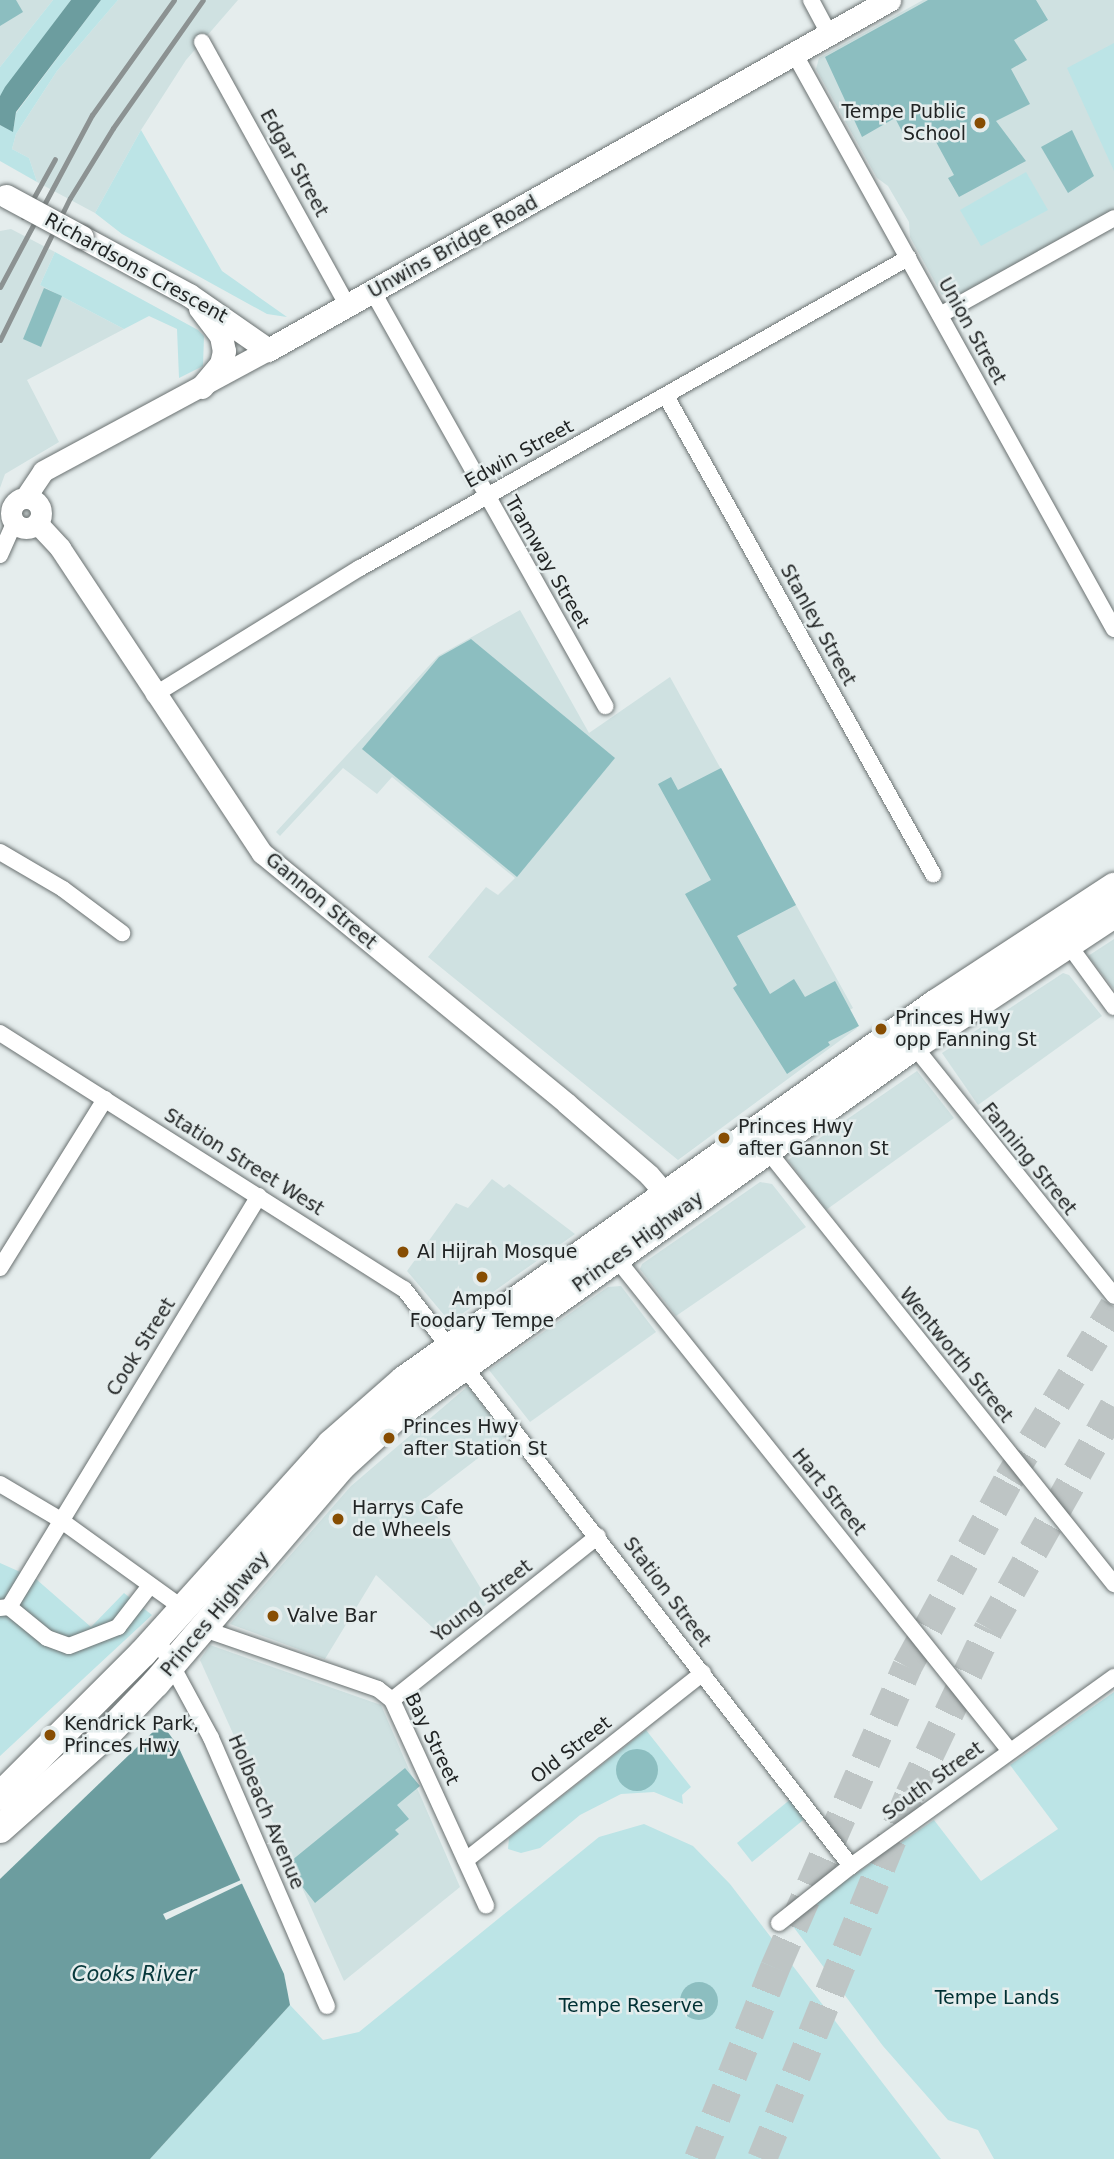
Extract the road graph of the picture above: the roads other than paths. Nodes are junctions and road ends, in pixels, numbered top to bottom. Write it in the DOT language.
graph roads {
  1 [pos="810,0"];
  2 [pos="889,0"];
  3 [pos="829,34"];
  4 [pos="202,42"];
  5 [pos="794,53"];
  6 [pos="3,195"];
  7 [pos="1114,218"];
  8 [pos="908,258"];
  9 [pos="373,292"];
  10 [pos="189,295"];
  11 [pos="348,306"];
  12 [pos="940,315"];
  13 [pos="268,350"];
  14 [pos="202,387"];
  15 [pos="666,396"];
  16 [pos="486,497"];
  17 [pos="24,498"];
  18 [pos="14,523"];
  19 [pos="37,523"];
  20 [pos="0,555"];
  21 [pos="1114,629"];
  22 [pos="154,695"];
  23 [pos="605,706"];
  24 [pos="0,852"];
  25 [pos="933,874"];
  26 [pos="1114,887"];
  27 [pos="1114,914"];
  28 [pos="122,933"];
  29 [pos="1068,944"];
  30 [pos="1114,1007"];
  31 [pos="0,1033"];
  32 [pos="914,1046"];
  33 [pos="105,1099"];
  34 [pos="767,1150"];
  35 [pos="259,1196"];
  36 [pos="673,1203"];
  37 [pos="616,1258"];
  38 [pos="0,1268"];
  39 [pos="1114,1296"];
  40 [pos="458,1354"];
  41 [pos="0,1484"];
  42 [pos="60,1519"];
  43 [pos="598,1536"];
  44 [pos="1114,1584"];
  45 [pos="149,1587"];
  46 [pos="4,1607"];
  47 [pos="193,1619"];
  48 [pos="157,1638"];
  49 [pos="173,1665"];
  50 [pos="703,1673"];
  51 [pos="1114,1677"];
  52 [pos="392,1700"];
  53 [pos="1010,1751"];
  54 [pos="0,1796"];
  55 [pos="0,1829"];
  56 [pos="466,1860"];
  57 [pos="851,1866"];
  58 [pos="486,1905"];
  59 [pos="779,1923"];
  60 [pos="327,2006"];
  1 -- 3 [label="street"];
  2 -- 3 [label="main road, Unwins Bridge Road"];
  3 -- 5 [label="main road, Unwins Bridge Road"];
  4 -- 11 [label="street, Edgar Street"];
  5 -- 8 [label="street, Union Street"];
  5 -- 9 [label="main road, Unwins Bridge Road"];
  6 -- 10 [label="main road, Richardsons Crescent, bridge"];
  7 -- 12 [label="street"];
  8 -- 12 [label="street, Union Street"];
  8 -- 15 [label="street, Edwin Street"];
  9 -- 11 [label="main road, Unwins Bridge Road"];
  9 -- 16 [label="street, Tramway Street"];
  10 -- 13 [label="main road, Richardsons Crescent"];
  10 -- 14 [label="main road"];
  11 -- 13 [label="main road, Unwins Bridge Road"];
  12 -- 21 [label="street, Union Street"];
  13 -- 14 [label="street, Unwins Bridge Road"];
  14 -- 17 [label="street, Unwins Bridge Road"];
  15 -- 16 [label="street, Edwin Street"];
  15 -- 25 [label="street, Stanley Street"];
  16 -- 22 [label="street, Edwin Street"];
  16 -- 23 [label="street, Tramway Street"];
  17 -- 18 [label="street"];
  17 -- 19 [label="street"];
  18 -- 19 [label="street"];
  18 -- 20 [label="street"];
  19 -- 22 [label="street, Gannon Street"];
  22 -- 36 [label="street, Gannon Street"];
  24 -- 28 [label="street"];
  26 -- 36 [label="highway, Princes Highway"];
  27 -- 29 [label="highway, Princes Highway"];
  29 -- 30 [label="street"];
  29 -- 32 [label="highway, Princes Highway"];
  31 -- 33 [label="street, Station Street West"];
  32 -- 34 [label="highway, Princes Highway"];
  32 -- 39 [label="street, Fanning Street"];
  33 -- 35 [label="street, Station Street West"];
  33 -- 38 [label="street"];
  34 -- 36 [label="highway, Princes Highway"];
  34 -- 44 [label="street, Wentworth Street"];
  35 -- 40 [label="street, Station Street West"];
  35 -- 42 [label="street, Cook Street"];
  36 -- 37 [label="highway, Princes Highway"];
  36 -- 40 [label="highway, Princes Highway"];
  37 -- 40 [label="highway, Princes Highway"];
  37 -- 53 [label="street, Hart Street"];
  40 -- 43 [label="street, Station Street"];
  40 -- 47 [label="highway, Princes Highway"];
  41 -- 42 [label="street, Bay Street"];
  42 -- 45 [label="street, Bay Street"];
  42 -- 46 [label="street, Cook Street"];
  43 -- 50 [label="street, Station Street"];
  43 -- 52 [label="street, Young Street"];
  45 -- 46 [label="street"];
  45 -- 47 [label="street, Bay Street"];
  47 -- 48 [label="highway, Princes Highway"];
  47 -- 49 [label="highway, Princes Highway"];
  47 -- 52 [label="street, Bay Street"];
  48 -- 49 [label="street, Holbeach Avenue"];
  48 -- 54 [label="highway, Princes Highway"];
  49 -- 55 [label="highway, Princes Highway"];
  49 -- 60 [label="street, Holbeach Avenue"];
  50 -- 56 [label="street, Old Street"];
  50 -- 57 [label="street, Station Street"];
  51 -- 53 [label="street, South Street"];
  52 -- 56 [label="street, Bay Street"];
  53 -- 57 [label="street, South Street"];
  56 -- 58 [label="street, Bay Street"];
  57 -- 59 [label="street, South Street"];
}
